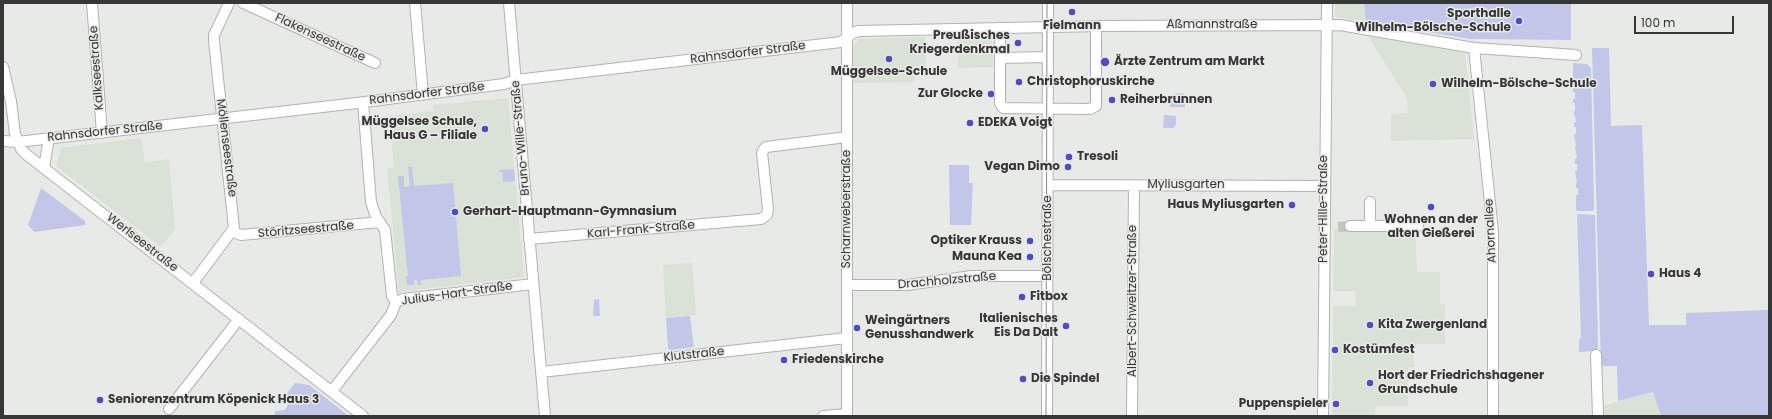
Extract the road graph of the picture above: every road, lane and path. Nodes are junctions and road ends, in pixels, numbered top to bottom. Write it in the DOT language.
graph roads {
  1 [pos="92,3"];
  2 [pos="229,3"];
  3 [pos="243,3"];
  4 [pos="416,3"];
  5 [pos="509,3"];
  6 [pos="847,3"];
  7 [pos="1048,3"];
  8 [pos="1327,3"];
  9 [pos="1326,25"];
  10 [pos="1096,26"];
  11 [pos="1048,27"];
  12 [pos="1000,28"];
  13 [pos="847,36"];
  14 [pos="1474,48"];
  15 [pos="1576,55"];
  16 [pos="1048,57"];
  17 [pos="1000,58"];
  18 [pos="375,63"];
  19 [pos="3,67"];
  20 [pos="516,80"];
  21 [pos="423,95"];
  22 [pos="364,102"];
  23 [pos="1048,108"];
  24 [pos="222,118"];
  25 [pos="102,133"];
  26 [pos="847,137"];
  27 [pos="49,138"];
  28 [pos="3,141"];
  29 [pos="18,142"];
  30 [pos="44,168"];
  31 [pos="1048,185"];
  32 [pos="1134,186"];
  33 [pos="1325,186"];
  34 [pos="1370,202"];
  35 [pos="380,222"];
  36 [pos="1350,226"];
  37 [pos="1370,226"];
  38 [pos="1418,226"];
  39 [pos="233,232"];
  40 [pos="530,239"];
  41 [pos="1048,276"];
  42 [pos="192,283"];
  43 [pos="533,284"];
  44 [pos="847,285"];
  45 [pos="396,302"];
  46 [pos="239,319"];
  47 [pos="847,338"];
  48 [pos="1596,355"];
  49 [pos="541,372"];
  50 [pos="332,391"];
  51 [pos="169,409"];
  52 [pos="847,415"];
  53 [pos="363,416"];
  54 [pos="545,416"];
  55 [pos="823,416"];
  56 [pos="1047,416"];
  57 [pos="1132,416"];
  58 [pos="1323,416"];
  59 [pos="1493,416"];
  60 [pos="1598,416"];
  1 -- 25 [label="street, Kalkseestraße"];
  2 -- 24 [label="street, Möllenseestraße"];
  3 -- 18 [label="street, Flakenseestraße"];
  4 -- 21 [label="street"];
  5 -- 20 [label="street, Bruno-Wille-Straße"];
  6 -- 13 [label="street, Scharnweberstraße"];
  7 -- 11 [label="street, Bölschestraße"];
  8 -- 9 [label="street, Peter-Hille-Straße"];
  9 -- 10 [label="street, Aßmannstraße"];
  9 -- 14 [label="street, Aßmannstraße"];
  9 -- 33 [label="street, Peter-Hille-Straße"];
  10 -- 11 [label="street, Aßmannstraße"];
  10 -- 23 [label="street"];
  11 -- 12 [label="street, Aßmannstraße"];
  11 -- 16 [label="street, Bölschestraße"];
  12 -- 13 [label="street, Aßmannstraße"];
  12 -- 17 [label="street"];
  13 -- 20 [label="street, Rahnsdorfer Straße"];
  13 -- 26 [label="street, Scharnweberstraße"];
  14 -- 15 [label="street, Aßmannstraße"];
  14 -- 59 [label="street, Ahornallee"];
  16 -- 17 [label="street"];
  16 -- 23 [label="street, Bölschestraße"];
  17 -- 23 [label="street"];
  19 -- 29 [label="street, Werlseestraße"];
  20 -- 21 [label="street, Rahnsdorfer Straße"];
  20 -- 40 [label="street, Bruno-Wille-Straße"];
  21 -- 22 [label="street, Rahnsdorfer Straße"];
  22 -- 24 [label="street, Rahnsdorfer Straße"];
  22 -- 35 [label="street"];
  23 -- 31 [label="street, Bölschestraße"];
  24 -- 25 [label="street, Rahnsdorfer Straße"];
  24 -- 39 [label="street, Möllenseestraße"];
  25 -- 27 [label="street, Rahnsdorfer Straße"];
  26 -- 40 [label="street, Karl-Frank-Straße"];
  26 -- 44 [label="street, Scharnweberstraße"];
  27 -- 29 [label="street, Rahnsdorfer Straße"];
  27 -- 30 [label="street"];
  28 -- 29 [label="street, Rahnsdorfer Straße"];
  29 -- 30 [label="street, Werlseestraße"];
  30 -- 42 [label="street, Werlseestraße"];
  31 -- 32 [label="street, Myliusgarten"];
  31 -- 41 [label="street, Bölschestraße"];
  32 -- 33 [label="street, Myliusgarten"];
  32 -- 57 [label="street, Albert-Schweitzer-Straße"];
  33 -- 58 [label="street, Peter-Hille-Straße"];
  34 -- 37 [label="street"];
  35 -- 39 [label="street, Störitzseestraße"];
  35 -- 45 [label="street"];
  36 -- 37 [label="street"];
  37 -- 38 [label="street"];
  39 -- 42 [label="street"];
  40 -- 43 [label="street, Bruno-Wille-Straße"];
  41 -- 44 [label="street, Drachholzstraße"];
  41 -- 56 [label="street, Bölschestraße"];
  42 -- 46 [label="street, Werlseestraße"];
  43 -- 45 [label="street, Julius-Hart-Straße"];
  43 -- 49 [label="street, Bruno-Wille-Straße"];
  44 -- 47 [label="street, Scharnweberstraße"];
  45 -- 50 [label="street, Julius-Hart-Straße"];
  46 -- 50 [label="street, Werlseestraße"];
  46 -- 51 [label="street"];
  47 -- 49 [label="street, Klutstraße"];
  47 -- 52 [label="street, Scharnweberstraße"];
  48 -- 60 [label="street"];
  49 -- 54 [label="street, Bruno-Wille-Straße"];
  50 -- 53 [label="street, Werlseestraße"];
  52 -- 55 [label="street"];
}
